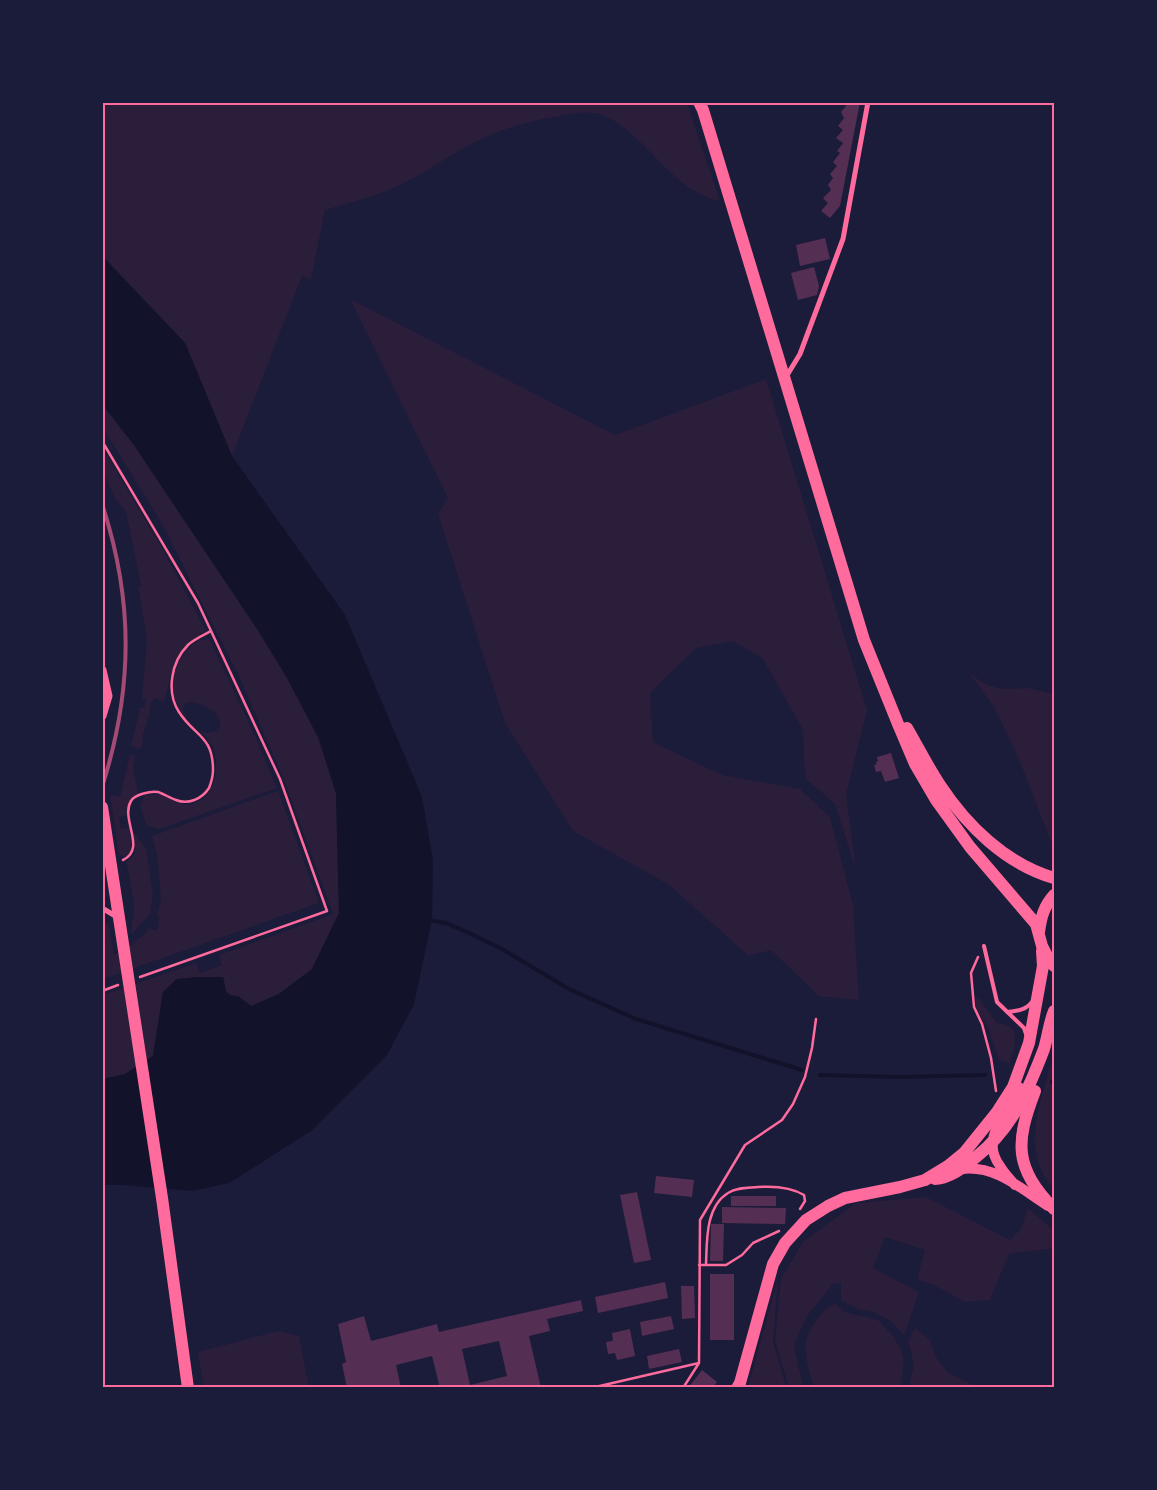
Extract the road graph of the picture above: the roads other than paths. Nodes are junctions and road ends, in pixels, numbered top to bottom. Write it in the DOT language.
graph roads {
  1 [pos="699,102"];
  2 [pos="868,102"];
  3 [pos="785,378"];
  4 [pos="102,670"];
  5 [pos="884,690"];
  6 [pos="102,716"];
  7 [pos="102,807"];
  8 [pos="109,852"];
  9 [pos="102,865"];
  10 [pos="1054,878"];
  11 [pos="1054,895"];
  12 [pos="102,908"];
  13 [pos="119,919"];
  14 [pos="1039,932"];
  15 [pos="984,946"];
  16 [pos="1042,946"];
  17 [pos="1054,966"];
  18 [pos="1039,988"];
  19 [pos="1054,1011"];
  20 [pos="1007,1012"];
  21 [pos="1030,1043"];
  22 [pos="1045,1046"];
  23 [pos="992,1143"];
  24 [pos="962,1169"];
  25 [pos="925,1180"];
  26 [pos="1015,1185"];
  27 [pos="1054,1210"];
  28 [pos="739,1386"];
  29 [pos="188,1388"];
  1 -- 3 [label="main road"];
  2 -- 3 [label="street"];
  3 -- 5 [label="main road"];
  4 -- 6 [label="street"];
  5 -- 10 [label="main road"];
  5 -- 14 [label="main road"];
  7 -- 8 [label="main road"];
  8 -- 9 [label="street"];
  8 -- 13 [label="main road"];
  11 -- 14 [label="main road"];
  12 -- 13 [label="street"];
  13 -- 29 [label="main road"];
  14 -- 16 [label="main road"];
  15 -- 20 [label="lane"];
  16 -- 17 [label="main road"];
  16 -- 18 [label="main road"];
  18 -- 20 [label="lane"];
  18 -- 21 [label="main road"];
  19 -- 22 [label="main road"];
  20 -- 21 [label="lane"];
  21 -- 23 [label="main road"];
  21 -- 25 [label="main road"];
  22 -- 23 [label="main road"];
  22 -- 27 [label="main road"];
  23 -- 24 [label="main road"];
  23 -- 26 [label="main road"];
  24 -- 25 [label="main road"];
  24 -- 26 [label="main road"];
  25 -- 28 [label="main road"];
  26 -- 27 [label="main road"];
}
